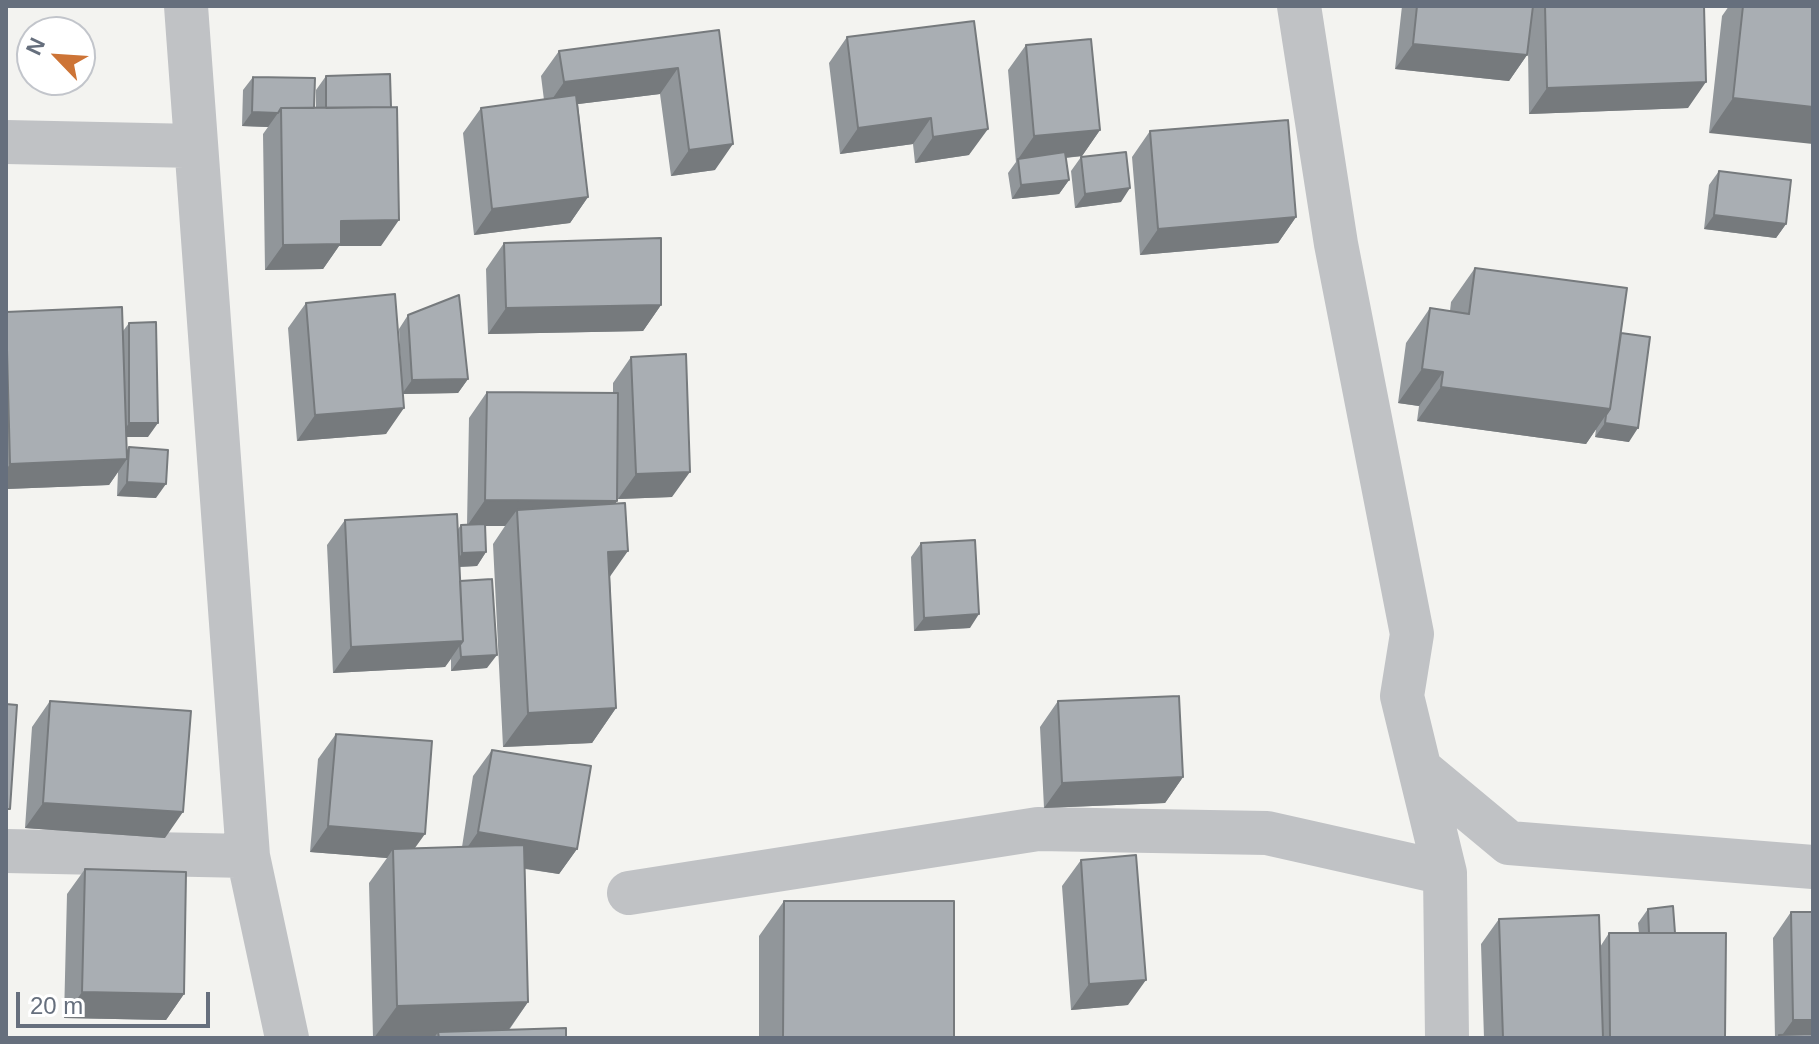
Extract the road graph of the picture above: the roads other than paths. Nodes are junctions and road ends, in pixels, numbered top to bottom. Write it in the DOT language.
graph roads {
  1 [pos="186,6"];
  2 [pos="1299,6"];
  3 [pos="6,142"];
  4 [pos="196,146"];
  5 [pos="1420,769"];
  6 [pos="6,851"];
  7 [pos="248,856"];
  8 [pos="1813,867"];
  9 [pos="1445,873"];
  10 [pos="629,893"];
  11 [pos="287,1038"];
  12 [pos="1447,1038"];
  1 -- 4 [label="street"];
  2 -- 5 [label="street"];
  3 -- 4 [label="street"];
  4 -- 7 [label="street"];
  5 -- 8 [label="street"];
  5 -- 9 [label="street"];
  6 -- 7 [label="street"];
  7 -- 11 [label="street"];
  9 -- 10 [label="street"];
  9 -- 12 [label="street"];
}
